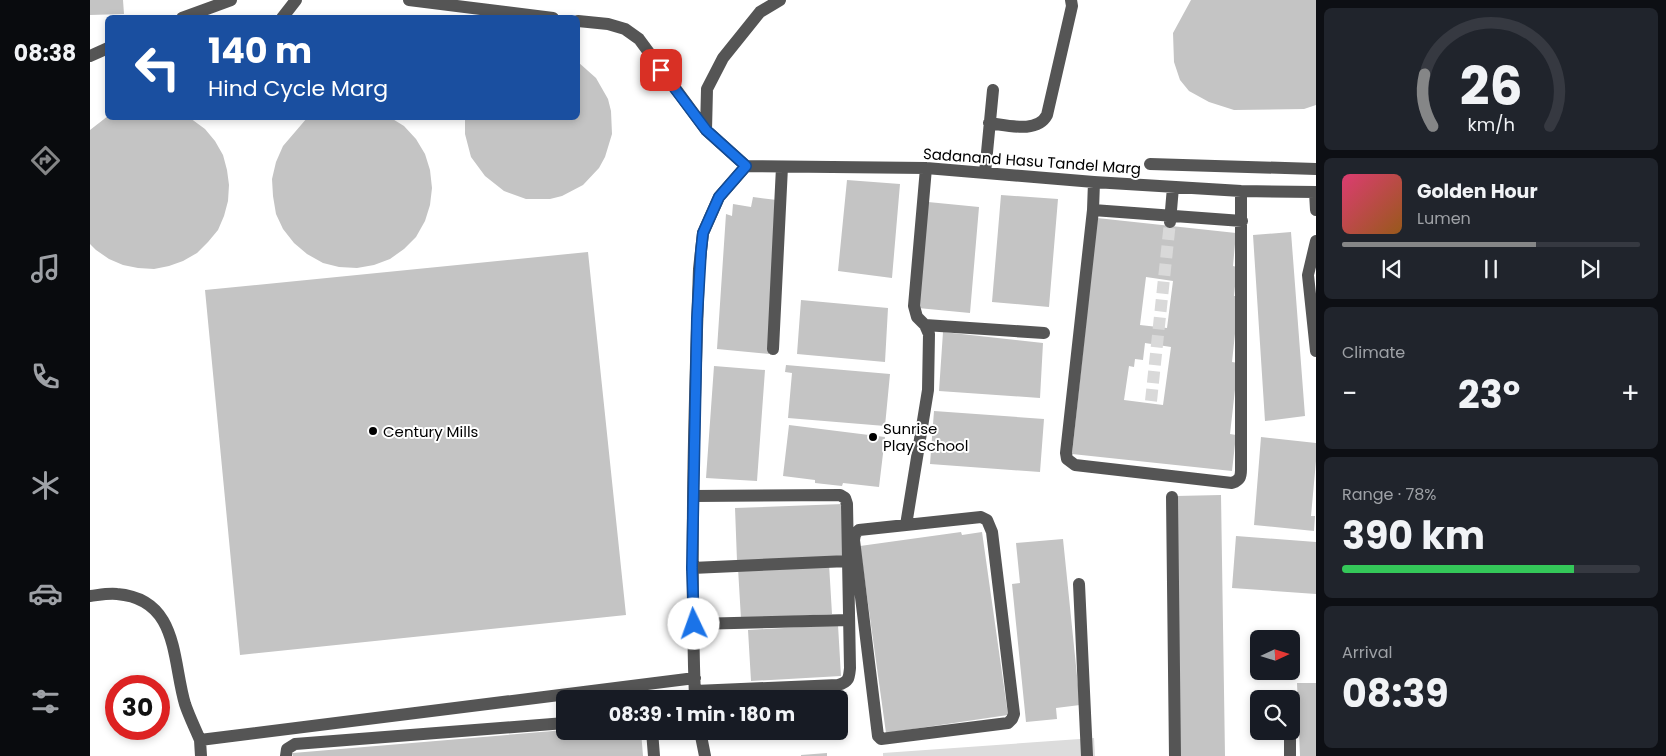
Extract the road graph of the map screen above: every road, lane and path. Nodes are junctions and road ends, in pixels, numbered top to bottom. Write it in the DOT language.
graph roads {
  1 [pos="231,0"];
  2 [pos="296,0"];
  3 [pos="409,0"];
  4 [pos="780,0"];
  5 [pos="1071,0"];
  6 [pos="190,15"];
  7 [pos="284,15"];
  8 [pos="529,15"];
  9 [pos="580,20"];
  10 [pos="992,90"];
  11 [pos="989,123"];
  12 [pos="706,130"];
  13 [pos="1150,164"];
  14 [pos="1182,165"];
  15 [pos="746,166"];
  16 [pos="782,167"];
  17 [pos="926,168"];
  18 [pos="1316,170"];
  19 [pos="985,173"];
  20 [pos="1094,182"];
  21 [pos="1178,187"];
  22 [pos="1242,191"];
  23 [pos="1315,192"];
  24 [pos="1093,210"];
  25 [pos="1316,210"];
  26 [pos="1170,219"];
  27 [pos="1242,221"];
  28 [pos="1316,241"];
  29 [pos="925,325"];
  30 [pos="1044,333"];
  31 [pos="773,349"];
  32 [pos="1316,351"];
  33 [pos="693,496"];
  34 [pos="1172,497"];
  35 [pos="906,525"];
  36 [pos="848,561"];
  37 [pos="692,568"];
  38 [pos="1079,584"];
  39 [pos="90,596"];
  40 [pos="849,620"];
  41 [pos="694,624"];
  42 [pos="695,689"];
  43 [pos="556,724"];
  44 [pos="200,740"];
  45 [pos="653,740"];
  46 [pos="702,740"];
  47 [pos="1290,740"];
  48 [pos="201,756"];
  49 [pos="286,756"];
  50 [pos="654,756"];
  51 [pos="705,756"];
  52 [pos="1087,756"];
  53 [pos="1175,756"];
  54 [pos="1290,756"];
  1 -- 6 [label="street"];
  2 -- 7 [label="street"];
  3 -- 8 [label="street"];
  4 -- 12 [label="street"];
  5 -- 11 [label="street"];
  9 -- 12 [label="street"];
  10 -- 11 [label="street"];
  11 -- 19 [label="street"];
  12 -- 15 [label="street"];
  13 -- 14 [label="street"];
  14 -- 18 [label="street"];
  14 -- 21 [label="street"];
  15 -- 16 [label="street, Sadanand Hasu Tandel Marg"];
  15 -- 33 [label="street"];
  16 -- 17 [label="street, Sadanand Hasu Tandel Marg"];
  16 -- 31 [label="street"];
  17 -- 19 [label="street, Sadanand Hasu Tandel Marg"];
  17 -- 29 [label="street"];
  19 -- 20 [label="street, Sadanand Hasu Tandel Marg"];
  20 -- 21 [label="street, Sadanand Hasu Tandel Marg"];
  20 -- 24 [label="street"];
  21 -- 22 [label="street, Sadanand Hasu Tandel Marg"];
  21 -- 26 [label="street"];
  22 -- 23 [label="street, Sadanand Hasu Tandel Marg"];
  22 -- 27 [label="street"];
  23 -- 25 [label="street"];
  24 -- 26 [label="street"];
  24 -- 27 [label="street"];
  26 -- 27 [label="street"];
  28 -- 32 [label="street"];
  29 -- 30 [label="street"];
  29 -- 35 [label="street"];
  33 -- 36 [label="street"];
  33 -- 37 [label="street"];
  34 -- 53 [label="street"];
  35 -- 35 [label="street"];
  36 -- 37 [label="street"];
  36 -- 40 [label="street"];
  37 -- 41 [label="street"];
  38 -- 52 [label="street"];
  39 -- 44 [label="street"];
  40 -- 41 [label="street"];
  40 -- 42 [label="street"];
  41 -- 42 [label="street"];
  42 -- 44 [label="street"];
  43 -- 49 [label="street"];
  44 -- 48 [label="street"];
  45 -- 50 [label="street"];
  46 -- 51 [label="street"];
  47 -- 54 [label="street"];
}
